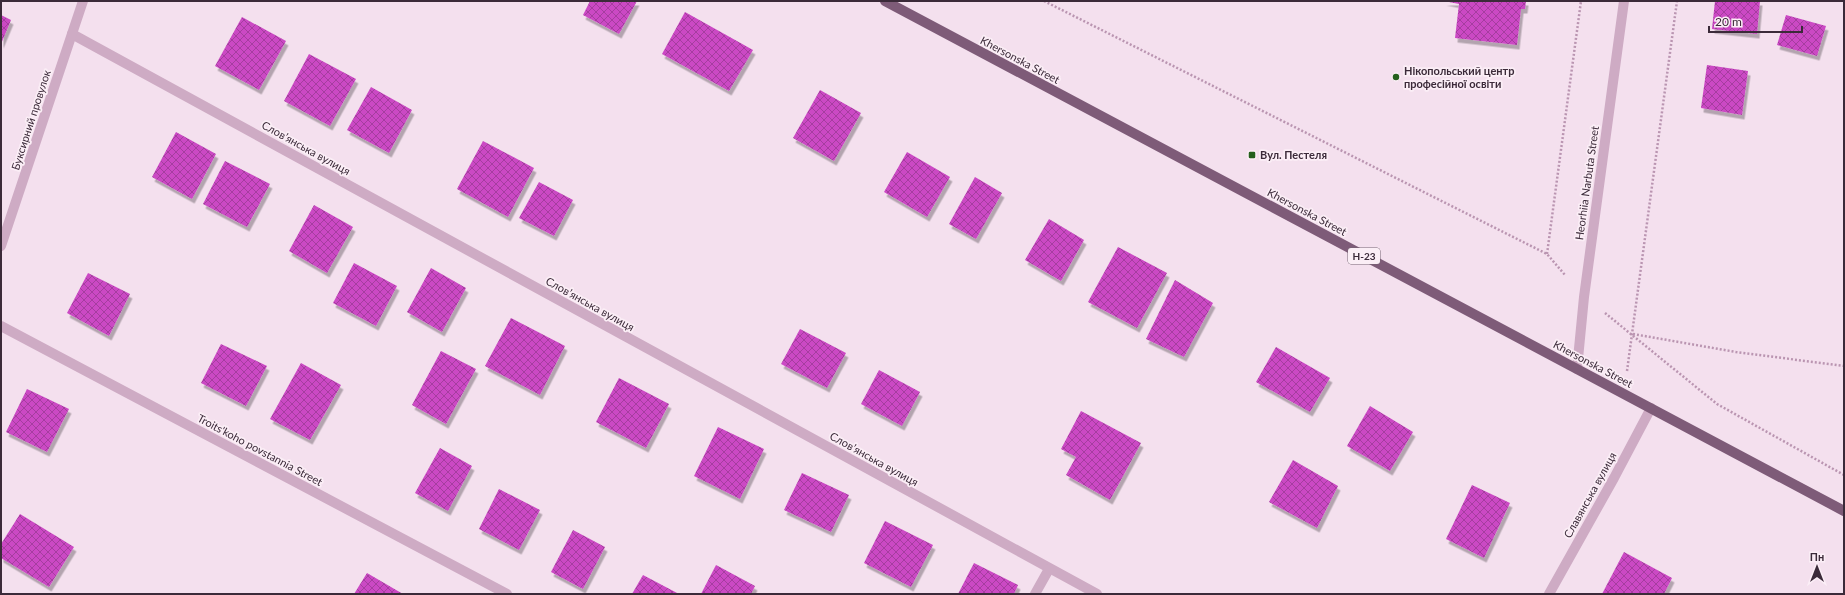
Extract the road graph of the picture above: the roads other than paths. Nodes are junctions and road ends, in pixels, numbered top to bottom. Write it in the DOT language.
graph roads {
  1 [pos="83,1"];
  2 [pos="885,1"];
  3 [pos="1624,1"];
  4 [pos="72,34"];
  5 [pos="1,246"];
  6 [pos="1,326"];
  7 [pos="1577,369"];
  8 [pos="1651,408"];
  9 [pos="1844,511"];
  10 [pos="1049,569"];
  11 [pos="507,594"];
  12 [pos="1035,594"];
  13 [pos="1097,594"];
  14 [pos="1548,594"];
  1 -- 4 [label="street, Буксирний провулок"];
  2 -- 7 [label="main road, Khersonska Street / Н-23"];
  3 -- 7 [label="street, Heorhiia Narbuta Street"];
  4 -- 5 [label="street, Буксирний провулок"];
  4 -- 10 [label="street, Словʼянська вулиця"];
  6 -- 11 [label="street, Troits'koho povstannia Street"];
  7 -- 8 [label="main road, Khersonska Street / Н-23"];
  8 -- 9 [label="main road, Khersonska Street / Н-23"];
  8 -- 14 [label="street, Славянська вулиця"];
  10 -- 12 [label="street"];
  10 -- 13 [label="street, Словʼянська вулиця"];
}
